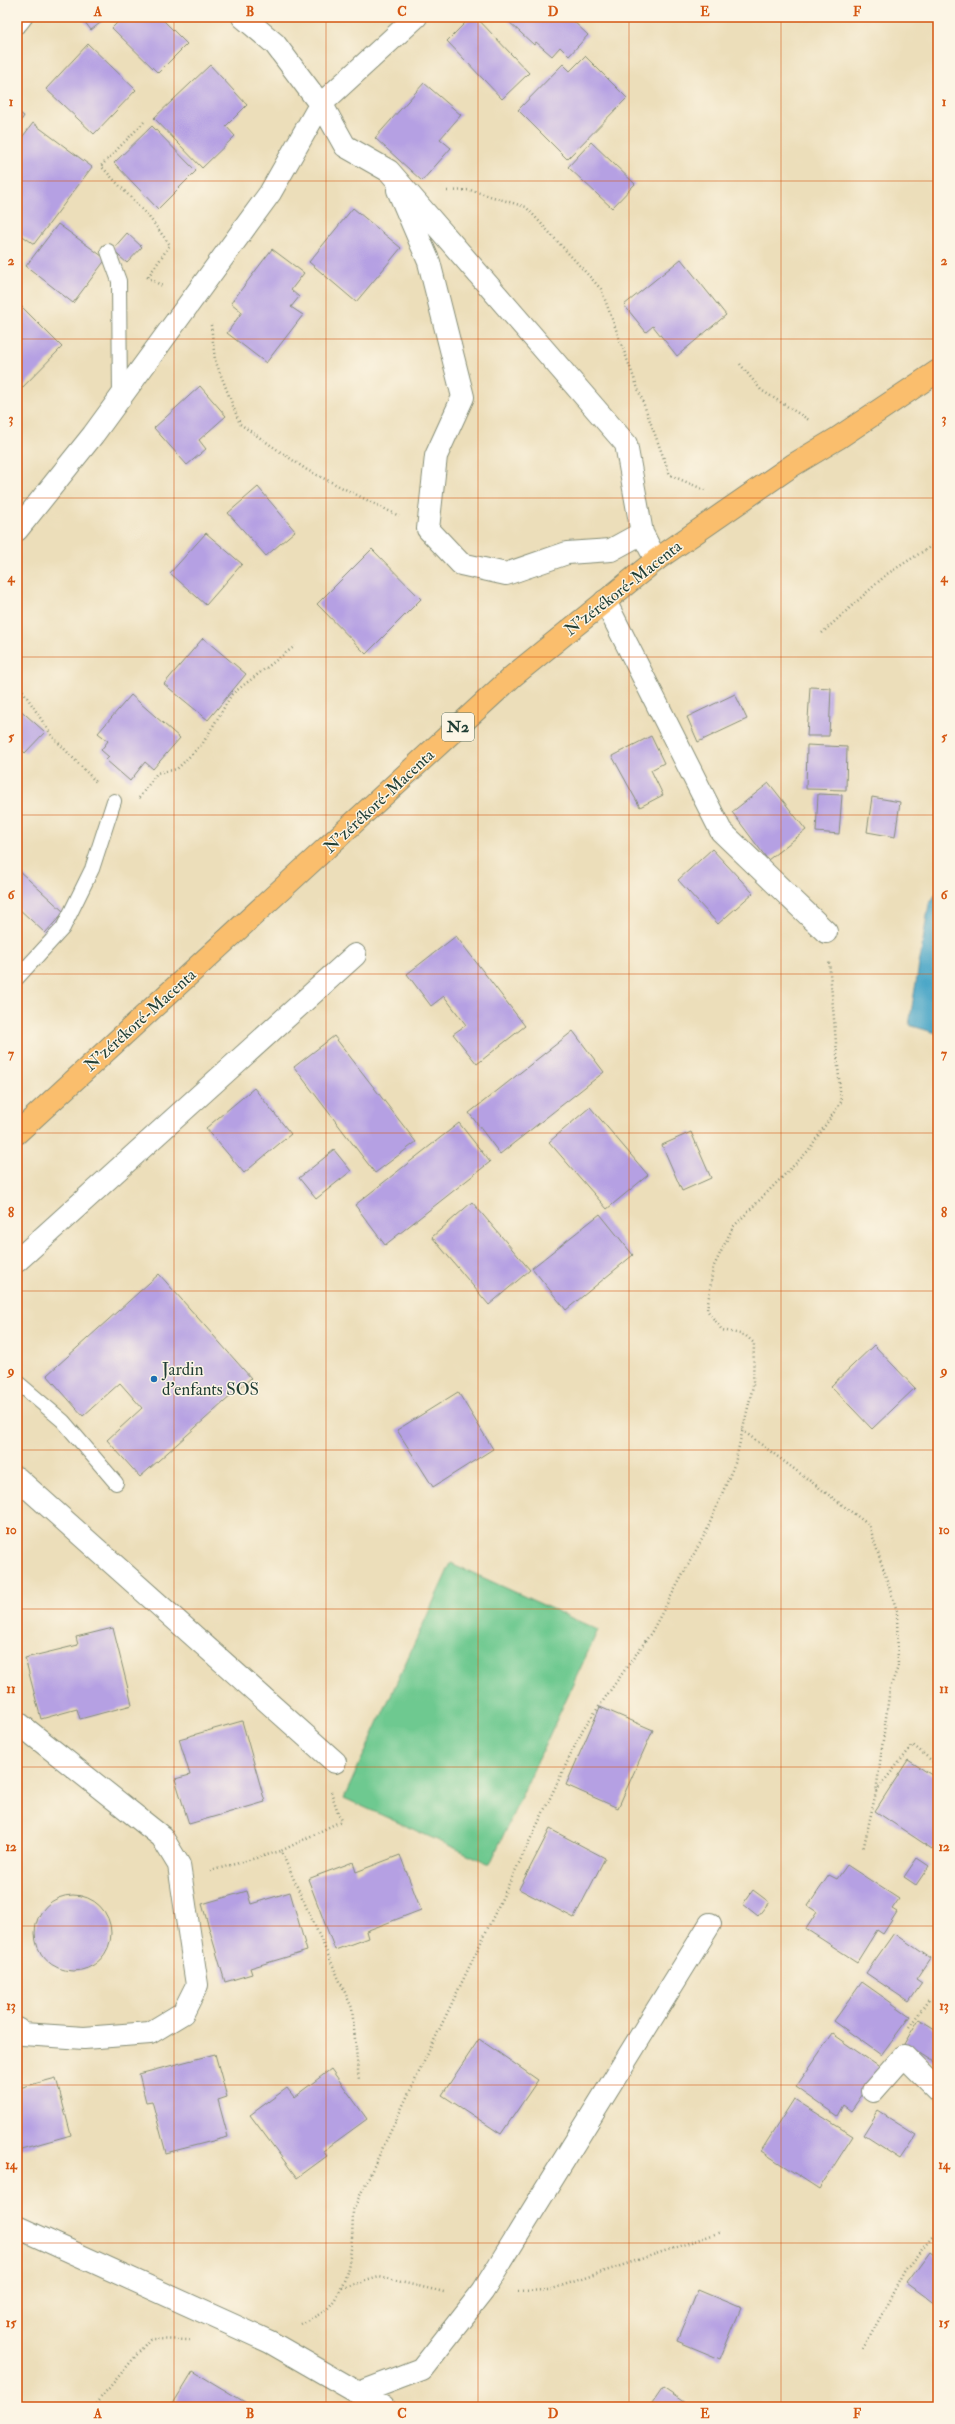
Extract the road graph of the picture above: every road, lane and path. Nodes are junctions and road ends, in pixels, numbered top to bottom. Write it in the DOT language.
graph roads {
  1 [pos="21,17"];
  2 [pos="243,17"];
  3 [pos="416,17"];
  4 [pos="17,22"];
  5 [pos="320,104"];
  6 [pos="144,122"];
  7 [pos="390,171"];
  8 [pos="441,191"];
  9 [pos="108,251"];
  10 [pos="148,277"];
  11 [pos="189,302"];
  12 [pos="211,323"];
  13 [pos="740,364"];
  14 [pos="938,371"];
  15 [pos="120,398"];
  16 [pos="838,438"];
  17 [pos="736,504"];
  18 [pos="428,529"];
  19 [pos="17,530"];
  20 [pos="642,533"];
  21 [pos="938,542"];
  22 [pos="656,560"];
  23 [pos="605,600"];
  24 [pos="822,633"];
  25 [pos="295,646"];
  26 [pos="17,685"];
  27 [pos="114,801"];
  28 [pos="826,932"];
  29 [pos="355,955"];
  30 [pos="17,978"];
  31 [pos="17,1133"];
  32 [pos="17,1262"];
  33 [pos="17,1382"];
  34 [pos="742,1430"];
  35 [pos="17,1478"];
  36 [pos="116,1483"];
  37 [pos="17,1722"];
  38 [pos="335,1762"];
  39 [pos="938,1766"];
  40 [pos="876,1792"];
  41 [pos="863,1850"];
  42 [pos="281,1851"];
  43 [pos="181,1880"];
  44 [pos="710,1924"];
  45 [pos="17,2029"];
  46 [pos="359,2080"];
  47 [pos="938,2090"];
  48 [pos="873,2091"];
  49 [pos="17,2226"];
  50 [pos="938,2230"];
  51 [pos="721,2232"];
  52 [pos="342,2288"];
  53 [pos="483,2291"];
  54 [pos="198,2340"];
  55 [pos="270,2342"];
  56 [pos="863,2350"];
  57 [pos="359,2393"];
  58 [pos="93,2407"];
  59 [pos="383,2407"];
  1 -- 4 [label="street"];
  2 -- 5 [label="street"];
  3 -- 5 [label="street"];
  5 -- 7 [label="street"];
  5 -- 11 [label="street"];
  6 -- 10 [label="path"];
  7 -- 18 [label="street"];
  7 -- 20 [label="street"];
  8 -- 17 [label="path"];
  9 -- 10 [label="path"];
  9 -- 15 [label="lane"];
  10 -- 11 [label="path"];
  11 -- 15 [label="street"];
  12 -- 18 [label="path"];
  13 -- 16 [label="path"];
  14 -- 16 [label="highway, N'zérékoré-Macenta / N2"];
  15 -- 19 [label="street"];
  16 -- 17 [label="highway, N'zérékoré-Macenta / N2"];
  17 -- 22 [label="highway, N'zérékoré-Macenta / N2"];
  18 -- 20 [label="street"];
  20 -- 22 [label="street"];
  21 -- 24 [label="path"];
  22 -- 23 [label="highway, N'zérékoré-Macenta / N2"];
  23 -- 28 [label="street"];
  23 -- 31 [label="highway, N'zérékoré-Macenta / N2"];
  25 -- 27 [label="path"];
  26 -- 27 [label="path"];
  27 -- 30 [label="lane"];
  28 -- 34 [label="path"];
  29 -- 32 [label="street"];
  33 -- 36 [label="lane"];
  34 -- 40 [label="path"];
  34 -- 52 [label="path"];
  35 -- 38 [label="street"];
  37 -- 43 [label="street"];
  38 -- 42 [label="path"];
  39 -- 40 [label="path"];
  40 -- 41 [label="path"];
  42 -- 43 [label="path"];
  42 -- 46 [label="path"];
  43 -- 45 [label="street"];
  44 -- 53 [label="street"];
  47 -- 48 [label="street"];
  49 -- 55 [label="street"];
  50 -- 56 [label="path"];
  51 -- 53 [label="path"];
  52 -- 53 [label="path"];
  52 -- 55 [label="path"];
  53 -- 57 [label="street"];
  54 -- 58 [label="path"];
  55 -- 57 [label="street"];
  57 -- 59 [label="street"];
}
